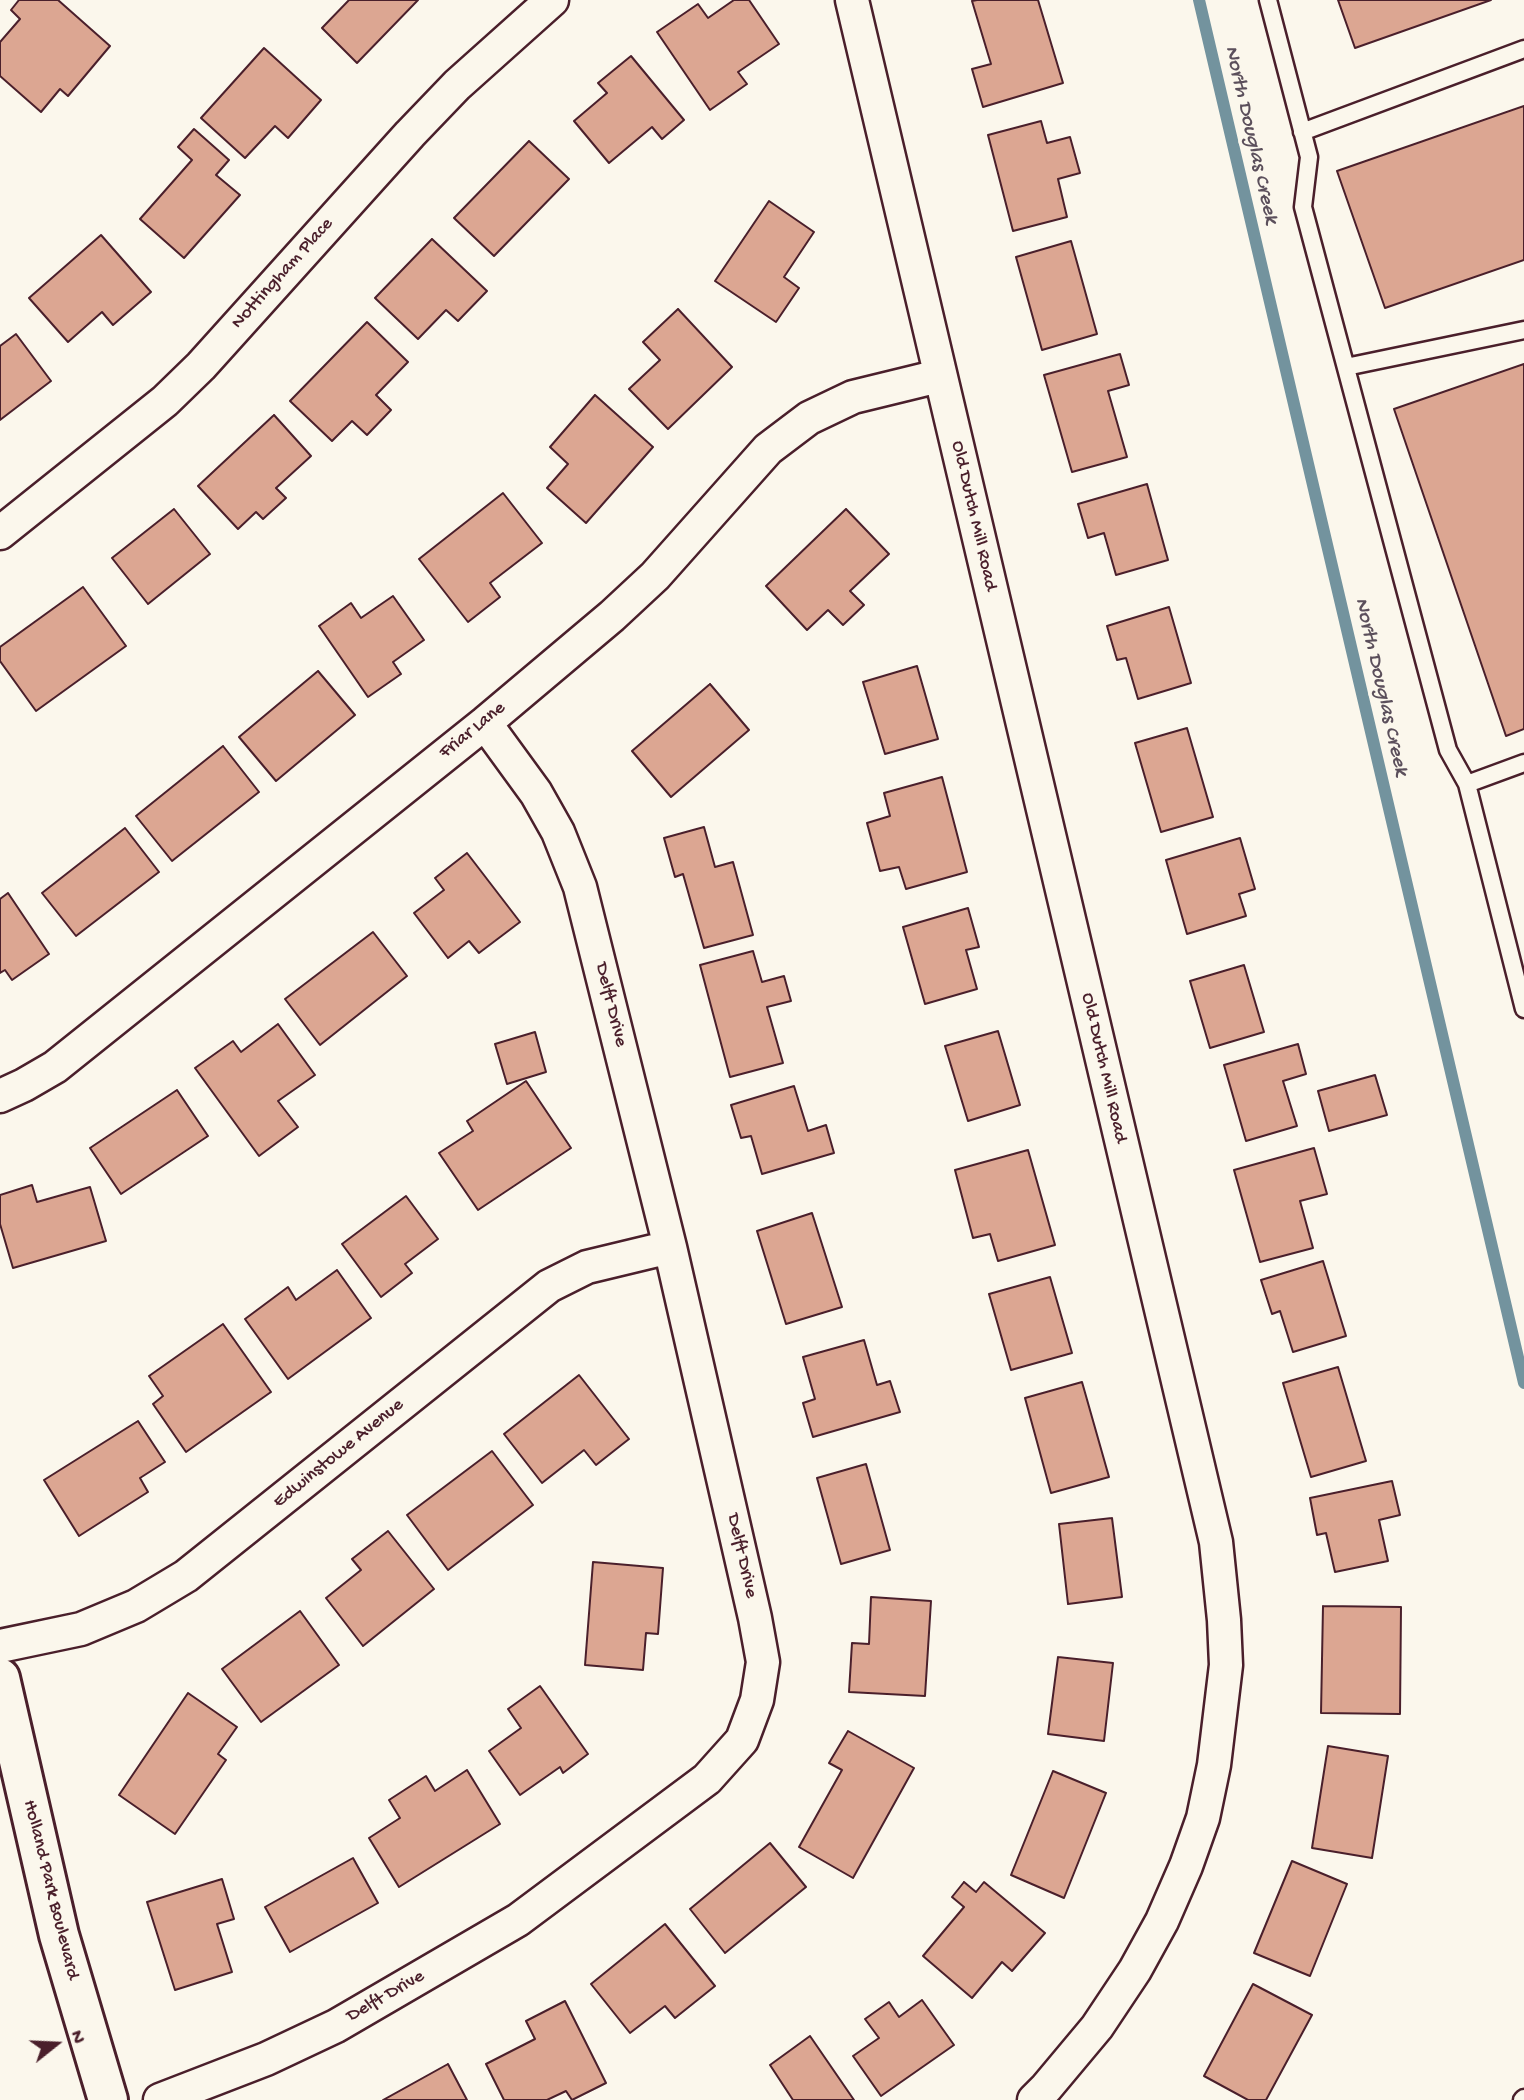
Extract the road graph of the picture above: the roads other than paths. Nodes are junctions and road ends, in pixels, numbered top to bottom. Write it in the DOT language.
graph roads {
  1 [pos="552,0"];
  2 [pos="852,0"];
  3 [pos="1268,0"];
  4 [pos="1524,49"];
  5 [pos="1302,132"];
  6 [pos="1524,330"];
  7 [pos="1346,367"];
  8 [pos="939,376"];
  9 [pos="0,533"];
  10 [pos="485,723"];
  11 [pos="1524,763"];
  12 [pos="1467,784"];
  13 [pos="1524,1009"];
  14 [pos="0,1097"];
  15 [pos="670,1247"];
  16 [pos="0,1646"];
  17 [pos="0,1678"];
  18 [pos="108,2100"];
  19 [pos="160,2100"];
  20 [pos="1034,2100"];
  1 -- 9 [label="street, Nottingham Place"];
  2 -- 8 [label="street, Old Dutch Mill Road"];
  3 -- 5 [label="lane"];
  4 -- 5 [label="lane"];
  5 -- 7 [label="lane"];
  6 -- 7 [label="lane"];
  7 -- 12 [label="lane"];
  8 -- 10 [label="street, Friar Lane"];
  8 -- 20 [label="street, Old Dutch Mill Road"];
  10 -- 14 [label="street, Friar Lane"];
  10 -- 15 [label="street, Delft Drive"];
  11 -- 12 [label="lane"];
  12 -- 13 [label="lane"];
  15 -- 16 [label="street, Edwinstowe Avenue"];
  15 -- 19 [label="street, Delft Drive"];
  17 -- 18 [label="street, Holland Park Boulevard"];
}
